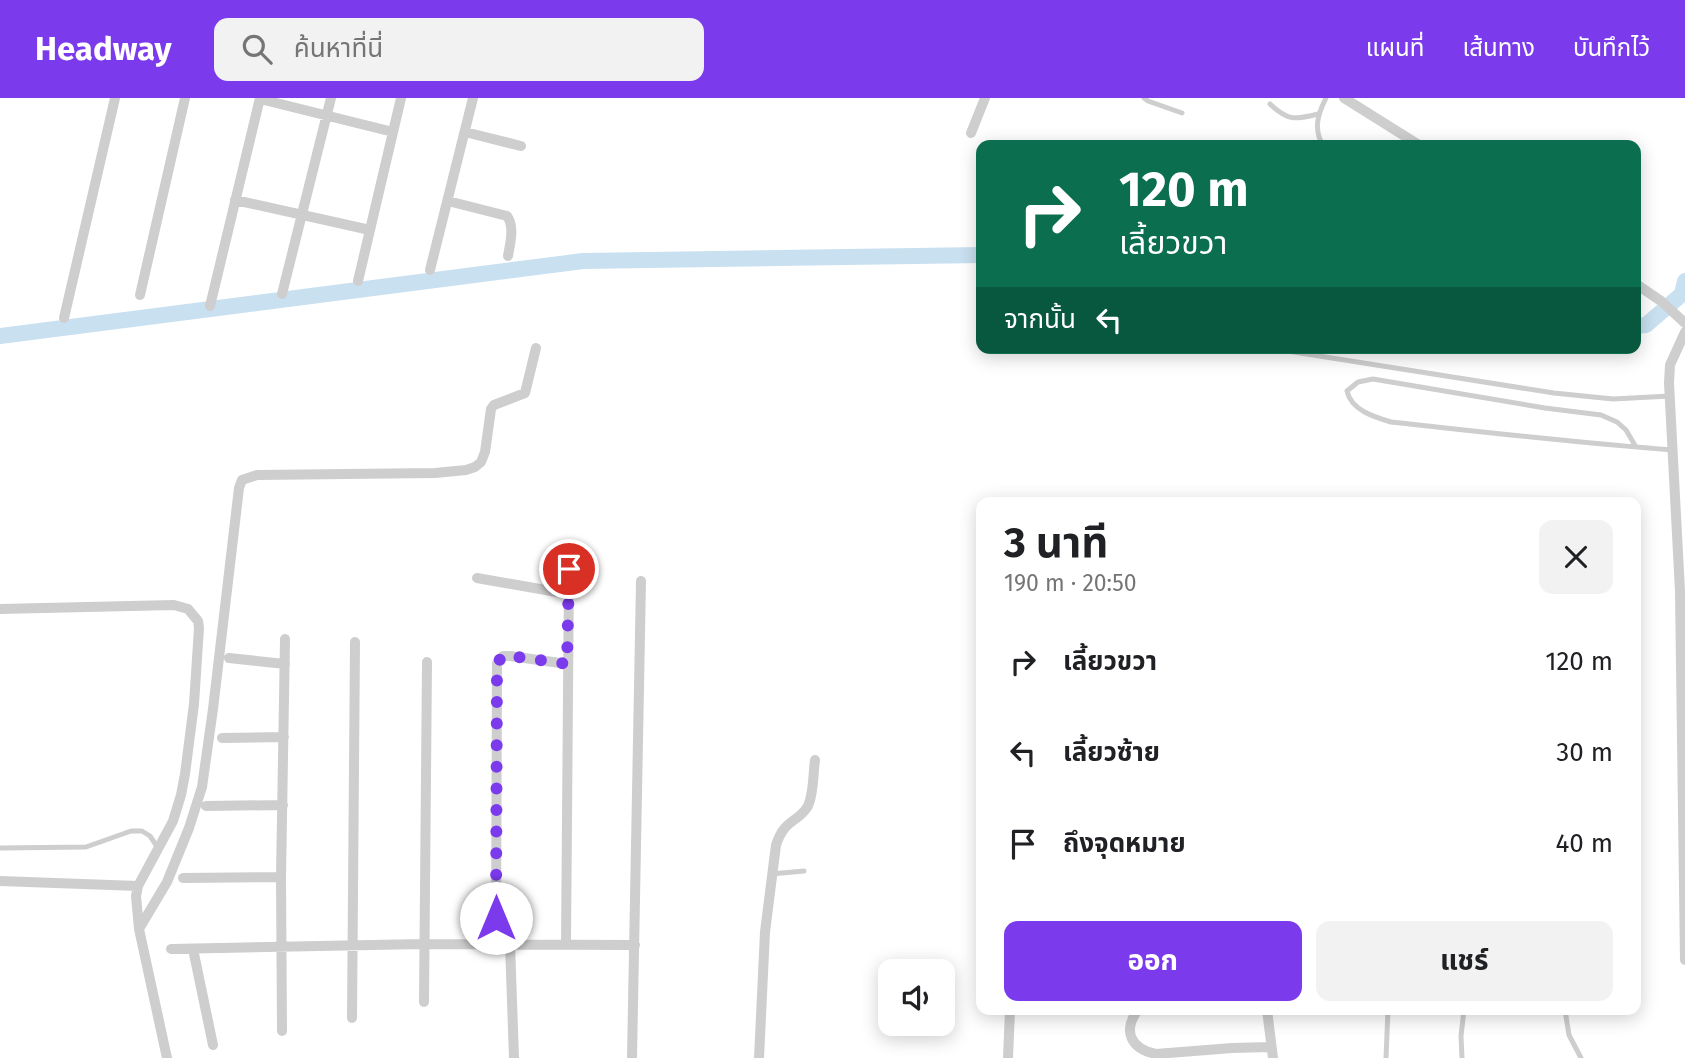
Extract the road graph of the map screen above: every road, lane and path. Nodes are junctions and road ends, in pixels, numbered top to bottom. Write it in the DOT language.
graph roads {
  1 [pos="115,98"];
  2 [pos="185,98"];
  3 [pos="260,98"];
  4 [pos="331,98"];
  5 [pos="401,98"];
  6 [pos="473,98"];
  7 [pos="985,98"];
  8 [pos="1144,98"];
  9 [pos="1326,98"];
  10 [pos="1344,98"];
  11 [pos="1270,104"];
  12 [pos="1182,113"];
  13 [pos="1318,114"];
  14 [pos="327,116"];
  15 [pos="393,132"];
  16 [pos="465,132"];
  17 [pos="971,133"];
  18 [pos="1321,140"];
  19 [pos="1411,140"];
  20 [pos="521,146"];
  21 [pos="235,200"];
  22 [pos="447,201"];
  23 [pos="303,214"];
  24 [pos="370,230"];
  25 [pos="509,256"];
  26 [pos="430,270"];
  27 [pos="358,281"];
  28 [pos="1641,288"];
  29 [pos="282,294"];
  30 [pos="140,295"];
  31 [pos="210,306"];
  32 [pos="1682,316"];
  33 [pos="64,318"];
  34 [pos="1685,332"];
  35 [pos="536,348"];
  36 [pos="1306,354"];
  37 [pos="1670,396"];
  38 [pos="1636,447"];
  39 [pos="1673,450"];
  40 [pos="569,569"];
  41 [pos="477,578"];
  42 [pos="641,581"];
  43 [pos="1683,592"];
  44 [pos="568,594"];
  45 [pos="0,609"];
  46 [pos="285,639"];
  47 [pos="355,642"];
  48 [pos="229,658"];
  49 [pos="426,662"];
  50 [pos="285,664"];
  51 [pos="567,664"];
  52 [pos="284,737"];
  53 [pos="222,738"];
  54 [pos="815,760"];
  55 [pos="283,805"];
  56 [pos="206,806"];
  57 [pos="0,848"];
  58 [pos="159,850"];
  59 [pos="804,871"];
  60 [pos="771,874"];
  61 [pos="281,877"];
  62 [pos="183,878"];
  63 [pos="0,881"];
  64 [pos="138,886"];
  65 [pos="139,929"];
  66 [pos="424,944"];
  67 [pos="496,944"];
  68 [pos="510,944"];
  69 [pos="566,944"];
  70 [pos="635,945"];
  71 [pos="352,946"];
  72 [pos="281,947"];
  73 [pos="171,949"];
  74 [pos="193,949"];
  75 [pos="1685,960"];
  76 [pos="424,1002"];
  77 [pos="1010,1015"];
  78 [pos="1135,1015"];
  79 [pos="1268,1015"];
  80 [pos="1388,1015"];
  81 [pos="1463,1015"];
  82 [pos="1566,1015"];
  83 [pos="352,1018"];
  84 [pos="282,1031"];
  85 [pos="213,1045"];
  86 [pos="1272,1053"];
  87 [pos="167,1058"];
  88 [pos="514,1058"];
  89 [pos="632,1058"];
  90 [pos="760,1058"];
  91 [pos="1008,1058"];
  92 [pos="1386,1058"];
  93 [pos="1461,1058"];
  94 [pos="1581,1058"];
  1 -- 33 [label="street"];
  2 -- 30 [label="street"];
  3 -- 14 [label="street"];
  3 -- 21 [label="street"];
  4 -- 14 [label="street"];
  5 -- 15 [label="street"];
  6 -- 16 [label="street"];
  7 -- 17 [label="street"];
  8 -- 12 [label="lane"];
  9 -- 13 [label="lane"];
  10 -- 19 [label="street"];
  11 -- 13 [label="lane"];
  13 -- 18 [label="lane"];
  14 -- 15 [label="street"];
  14 -- 23 [label="street"];
  15 -- 24 [label="street"];
  16 -- 20 [label="street"];
  16 -- 22 [label="street"];
  21 -- 23 [label="street"];
  21 -- 31 [label="street"];
  22 -- 25 [label="street"];
  22 -- 26 [label="street"];
  23 -- 24 [label="street"];
  23 -- 29 [label="street"];
  24 -- 27 [label="street"];
  28 -- 32 [label="street"];
  34 -- 37 [label="street"];
  35 -- 65 [label="street"];
  36 -- 37 [label="lane"];
  37 -- 39 [label="street"];
  38 -- 38 [label="lane"];
  38 -- 39 [label="lane"];
  39 -- 43 [label="street"];
  40 -- 44 [label="street"];
  41 -- 44 [label="street"];
  42 -- 70 [label="street"];
  43 -- 75 [label="street"];
  44 -- 51 [label="street"];
  45 -- 58 [label="street"];
  46 -- 50 [label="street"];
  47 -- 71 [label="street"];
  48 -- 50 [label="street"];
  49 -- 66 [label="street"];
  50 -- 52 [label="street"];
  51 -- 67 [label="street"];
  51 -- 69 [label="street"];
  52 -- 53 [label="street"];
  52 -- 55 [label="street"];
  54 -- 60 [label="street"];
  55 -- 56 [label="street"];
  55 -- 61 [label="street"];
  57 -- 58 [label="lane"];
  58 -- 64 [label="street"];
  59 -- 60 [label="lane"];
  60 -- 90 [label="street"];
  61 -- 62 [label="street"];
  61 -- 72 [label="street"];
  63 -- 64 [label="street"];
  64 -- 65 [label="street"];
  65 -- 87 [label="street"];
  66 -- 67 [label="street"];
  66 -- 71 [label="street"];
  66 -- 76 [label="street"];
  67 -- 68 [label="street"];
  68 -- 69 [label="street"];
  68 -- 88 [label="street"];
  69 -- 70 [label="street"];
  70 -- 89 [label="street"];
  71 -- 72 [label="street"];
  71 -- 83 [label="street"];
  72 -- 74 [label="street"];
  72 -- 84 [label="street"];
  73 -- 74 [label="street"];
  74 -- 85 [label="street"];
  77 -- 91 [label="street"];
  78 -- 86 [label="street"];
  79 -- 86 [label="street"];
  80 -- 92 [label="lane"];
  81 -- 93 [label="lane"];
  82 -- 94 [label="lane"];
}
